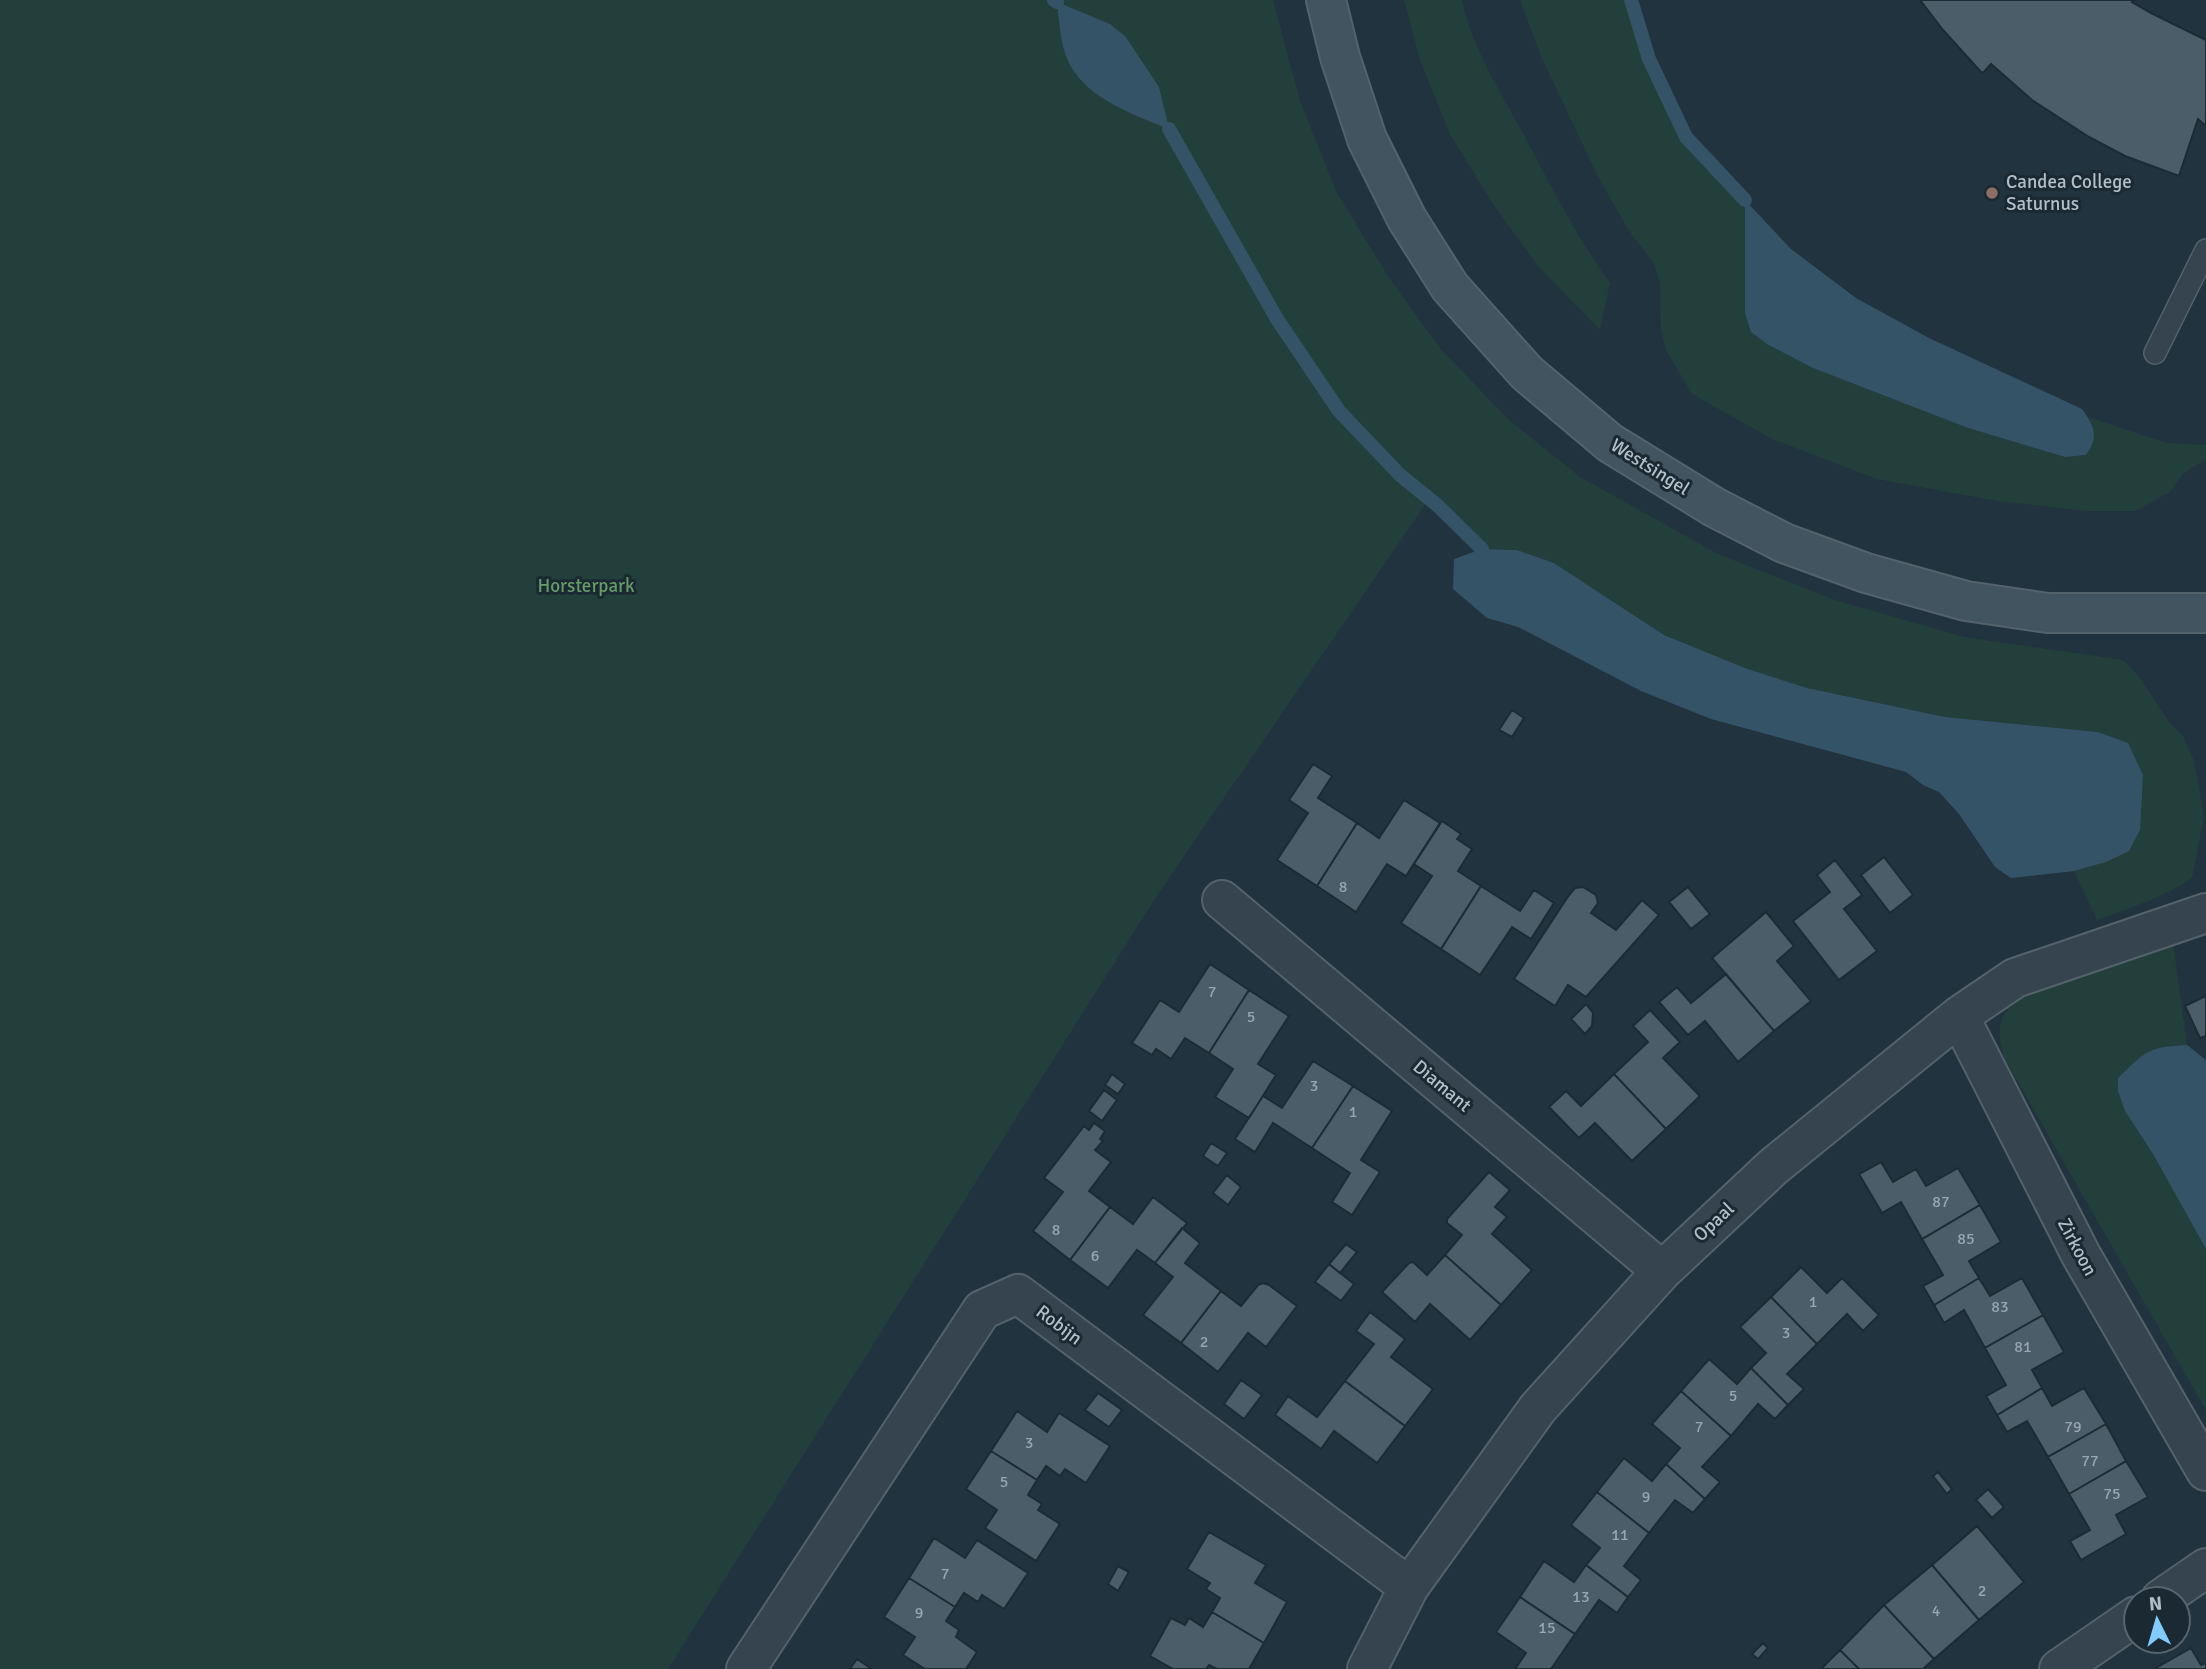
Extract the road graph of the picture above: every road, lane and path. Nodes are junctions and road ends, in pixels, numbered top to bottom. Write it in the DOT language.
graph roads {
  1 [pos="1326,0"];
  2 [pos="2206,250"];
  3 [pos="2155,353"];
  4 [pos="2206,614"];
  5 [pos="1223,900"];
  6 [pos="2196,916"];
  7 [pos="1959,1016"];
  8 [pos="1662,1271"];
  9 [pos="2206,1471"];
  10 [pos="2206,1568"];
  11 [pos="2181,1585"];
  12 [pos="1409,1587"];
  13 [pos="2122,1626"];
  14 [pos="746,1669"];
  15 [pos="1367,1669"];
  16 [pos="2059,1669"];
  1 -- 4 [label="street, Westsingel"];
  2 -- 3 [label="lane"];
  5 -- 8 [label="street, Diamant"];
  6 -- 7 [label="street, Opaal"];
  7 -- 8 [label="street, Opaal"];
  7 -- 9 [label="street, Zirkoon"];
  8 -- 12 [label="street, Opaal"];
  10 -- 11 [label="street"];
  12 -- 14 [label="street, Robijn"];
  12 -- 15 [label="street, Opaal"];
  13 -- 16 [label="street"];
}
